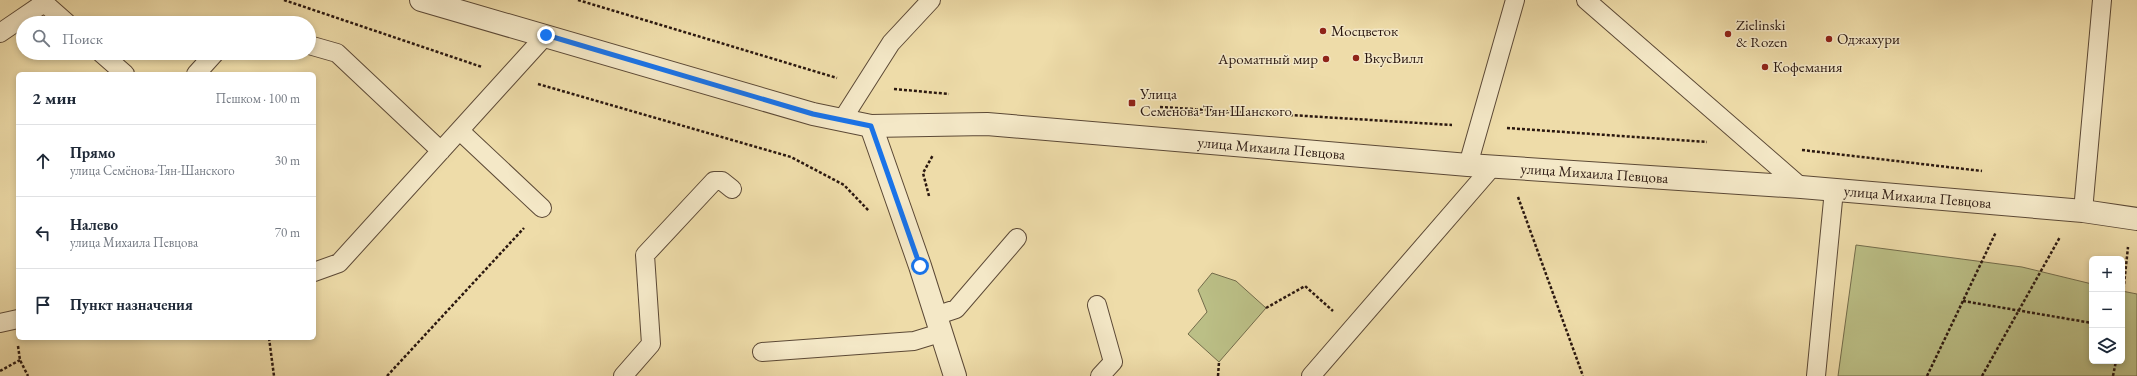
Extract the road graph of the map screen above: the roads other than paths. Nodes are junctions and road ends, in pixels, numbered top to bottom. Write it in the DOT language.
graph roads {
  1 [pos="421,0"];
  2 [pos="931,0"];
  3 [pos="1515,0"];
  4 [pos="1586,0"];
  5 [pos="2102,0"];
  6 [pos="42,1"];
  7 [pos="22,16"];
  8 [pos="59,16"];
  9 [pos="16,21"];
  10 [pos="0,33"];
  11 [pos="546,35"];
  12 [pos="316,47"];
  13 [pos="109,60"];
  14 [pos="209,60"];
  15 [pos="123,72"];
  16 [pos="198,72"];
  17 [pos="842,120"];
  18 [pos="871,126"];
  19 [pos="460,131"];
  20 [pos="441,151"];
  21 [pos="1468,165"];
  22 [pos="1493,166"];
  23 [pos="1801,187"];
  24 [pos="732,189"];
  25 [pos="1834,190"];
  26 [pos="542,208"];
  27 [pos="2083,211"];
  28 [pos="2137,220"];
  29 [pos="1017,238"];
  30 [pos="316,271"];
  31 [pos="1097,305"];
  32 [pos="16,319"];
  33 [pos="0,323"];
  34 [pos="938,325"];
  35 [pos="762,352"];
  36 [pos="623,376"];
  37 [pos="955,376"];
  38 [pos="1100,376"];
  39 [pos="1312,376"];
  40 [pos="1816,376"];
  1 -- 11 [label="street, улица Михаила Певцова"];
  2 -- 17 [label="lane"];
  3 -- 21 [label="lane"];
  4 -- 23 [label="lane"];
  5 -- 27 [label="lane"];
  6 -- 7 [label="lane"];
  6 -- 8 [label="lane"];
  9 -- 10 [label="lane"];
  11 -- 17 [label="street, улица Михаила Певцова"];
  11 -- 19 [label="lane"];
  12 -- 20 [label="lane"];
  13 -- 15 [label="lane"];
  14 -- 16 [label="lane"];
  17 -- 18 [label="street, улица Михаила Певцова"];
  18 -- 21 [label="street, улица Михаила Певцова"];
  18 -- 34 [label="street"];
  19 -- 20 [label="lane"];
  19 -- 26 [label="lane"];
  20 -- 30 [label="lane"];
  21 -- 22 [label="street, улица Михаила Певцова"];
  22 -- 23 [label="street, улица Михаила Певцова"];
  22 -- 39 [label="lane"];
  23 -- 25 [label="street, улица Михаила Певцова"];
  24 -- 36 [label="lane"];
  25 -- 27 [label="street, улица Михаила Певцова"];
  25 -- 40 [label="lane"];
  27 -- 28 [label="street, улица Михаила Певцова"];
  29 -- 34 [label="lane"];
  31 -- 38 [label="lane"];
  32 -- 33 [label="lane"];
  34 -- 35 [label="lane"];
  34 -- 37 [label="street"];
}
